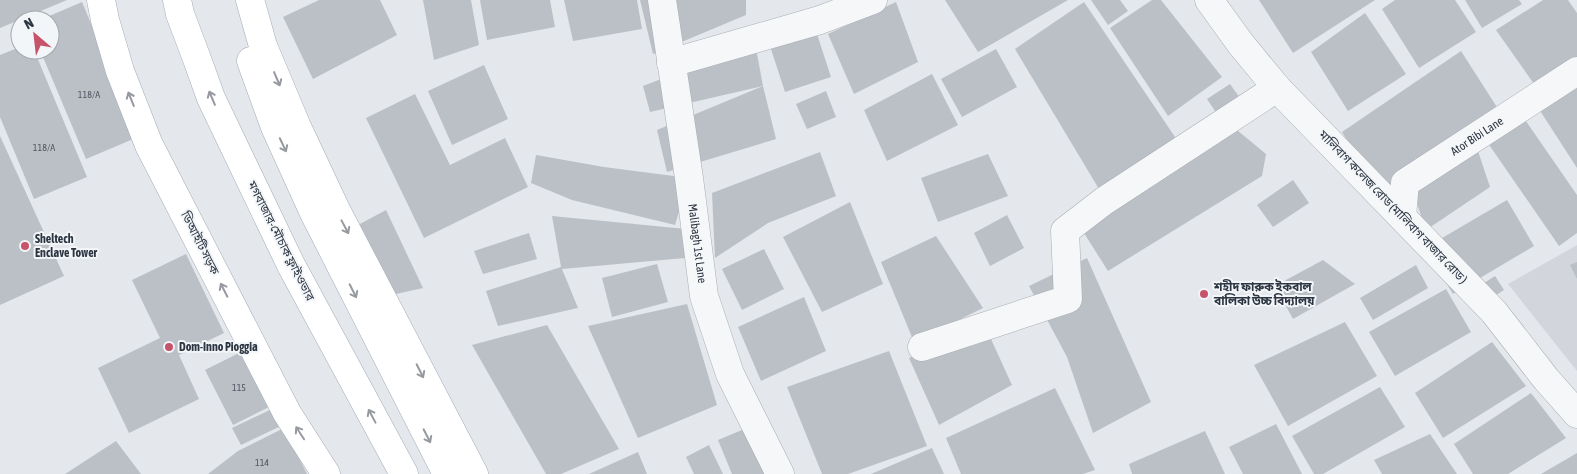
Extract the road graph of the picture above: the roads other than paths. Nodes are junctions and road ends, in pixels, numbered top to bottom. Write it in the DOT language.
graph roads {
  1 [pos="102,0"];
  2 [pos="177,0"];
  3 [pos="231,0"];
  4 [pos="250,0"];
  5 [pos="662,0"];
  6 [pos="873,0"];
  7 [pos="1209,0"];
  8 [pos="671,63"];
  9 [pos="1577,71"];
  10 [pos="1277,88"];
  11 [pos="1402,216"];
  12 [pos="922,347"];
  13 [pos="1577,414"];
  14 [pos="326,474"];
  15 [pos="404,474"];
  16 [pos="447,474"];
  17 [pos="474,474"];
  18 [pos="780,474"];
  14 -- 1 [label="main road, ডিআইটি সড়ক, one-way"];
  15 -- 2 [label="main road, মগবাজার-মৌচাক ফ্লাইওভার, one-way"];
  3 -- 16 [label="main road, one-way"];
  4 -- 17 [label="main road, one-way"];
  5 -- 8 [label="street, Malibagh 1st Lane"];
  6 -- 8 [label="street"];
  7 -- 10 [label="street, মালিবাগ কলেজ রোড (মালিবাগ বাজার রোড )"];
  8 -- 18 [label="street, Malibagh 1st Lane"];
  9 -- 11 [label="street, Ator Bibi Lane"];
  10 -- 11 [label="street, মালিবাগ কলেজ রোড (মালিবাগ বাজার রোড )"];
  10 -- 12 [label="street"];
  11 -- 13 [label="street, মালিবাগ কলেজ রোড (মালিবাগ বাজার রোড )"];
}
